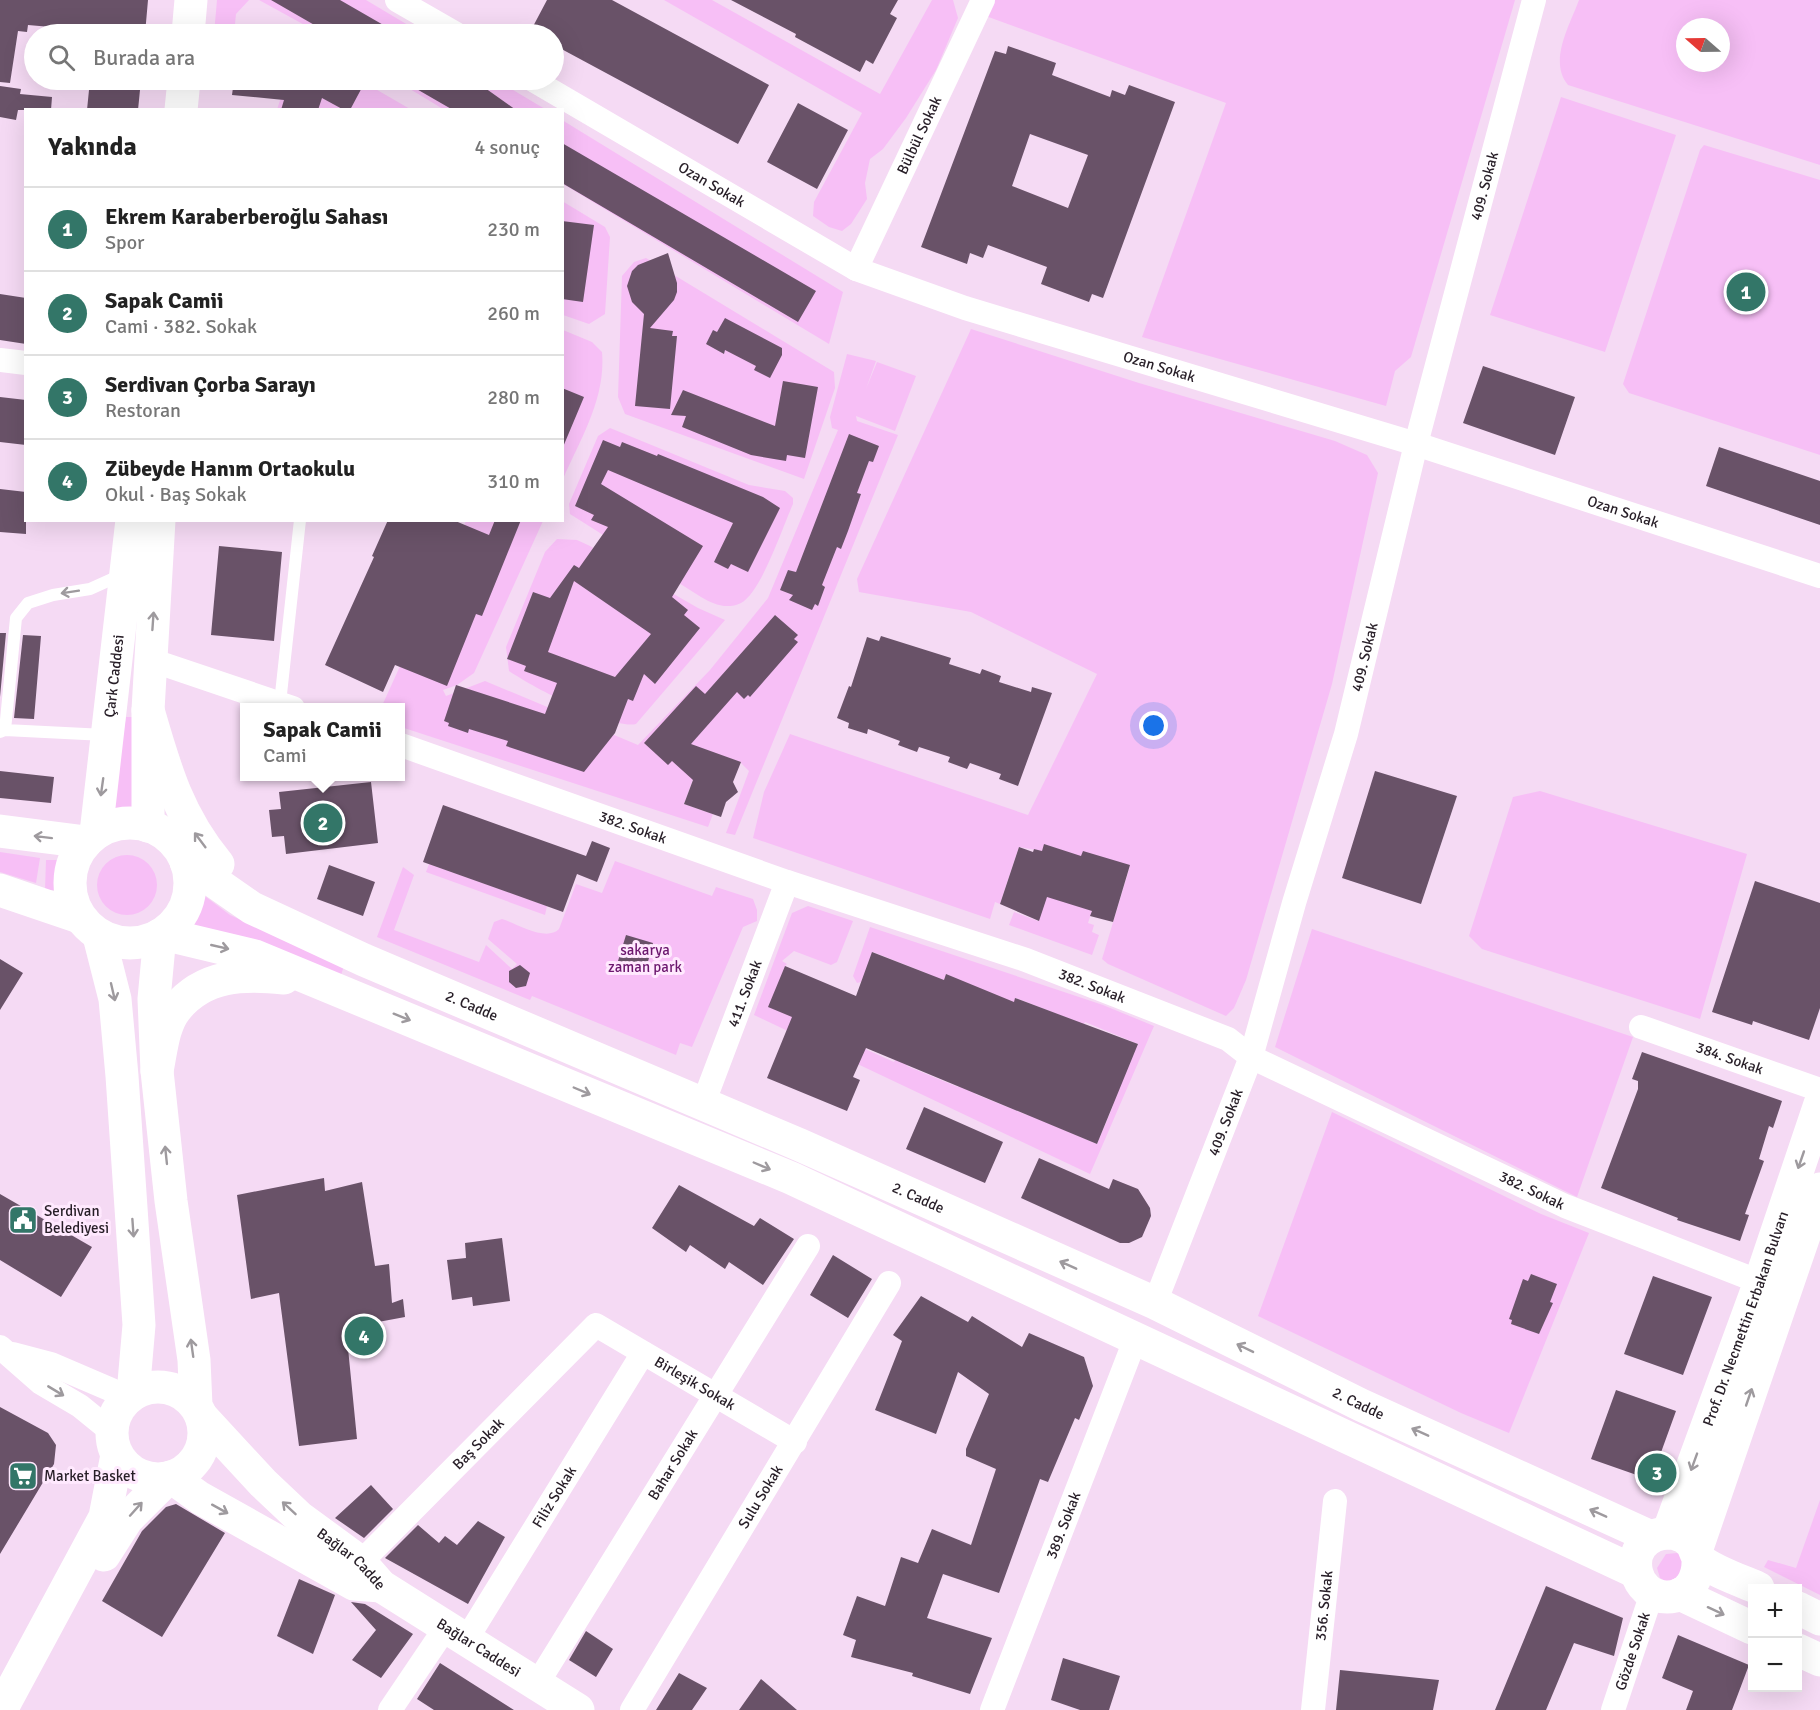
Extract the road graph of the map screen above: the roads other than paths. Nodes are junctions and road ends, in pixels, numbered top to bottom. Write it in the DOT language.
graph roads {
  1 [pos="191,0"];
  2 [pos="397,0"];
  3 [pos="982,0"];
  4 [pos="1534,0"];
  5 [pos="189,24"];
  6 [pos="439,24"];
  7 [pos="183,90"];
  8 [pos="550,90"];
  9 [pos="181,108"];
  10 [pos="856,269"];
  11 [pos="0,360"];
  12 [pos="24,363"];
  13 [pos="1416,444"];
  14 [pos="132,522"];
  15 [pos="159,522"];
  16 [pos="300,522"];
  17 [pos="125,574"];
  18 [pos="1820,576"];
  19 [pos="151,660"];
  20 [pos="281,703"];
  21 [pos="287,703"];
  22 [pos="148,710"];
  23 [pos="2,731"];
  24 [pos="109,735"];
  25 [pos="405,746"];
  26 [pos="148,826"];
  27 [pos="0,831"];
  28 [pos="91,837"];
  29 [pos="186,862"];
  30 [pos="787,882"];
  31 [pos="0,890"];
  32 [pos="89,926"];
  33 [pos="162,935"];
  34 [pos="364,960"];
  35 [pos="313,980"];
  36 [pos="1641,1027"];
  37 [pos="1251,1057"];
  38 [pos="157,1071"];
  39 [pos="1820,1090"];
  40 [pos="703,1104"];
  41 [pos="1820,1104"];
  42 [pos="1820,1189"];
  43 [pos="808,1246"];
  44 [pos="1760,1282"];
  45 [pos="889,1283"];
  46 [pos="1155,1304"];
  47 [pos="596,1325"];
  48 [pos="1135,1340"];
  49 [pos="6,1350"];
  50 [pos="643,1353"];
  51 [pos="715,1395"];
  52 [pos="130,1396"];
  53 [pos="199,1411"];
  54 [pos="795,1442"];
  55 [pos="115,1444"];
  56 [pos="169,1477"];
  57 [pos="1335,1501"];
  58 [pos="1660,1535"];
  59 [pos="1697,1555"];
  60 [pos="371,1574"];
  61 [pos="1751,1584"];
  62 [pos="1656,1586"];
  63 [pos="1802,1610"];
  64 [pos="1820,1619"];
  65 [pos="1748,1626"];
  66 [pos="456,1634"];
  67 [pos="40,1641"];
  68 [pos="1802,1652"];
  69 [pos="1820,1660"];
  70 [pos="537,1684"];
  71 [pos="1,1710"];
  72 [pos="390,1710"];
  73 [pos="578,1710"];
  74 [pos="632,1710"];
  75 [pos="992,1710"];
  76 [pos="1313,1710"];
  77 [pos="1613,1710"];
  1 -- 5 [label="main road"];
  2 -- 6 [label="street"];
  3 -- 10 [label="street, Bülbül Sokak"];
  4 -- 13 [label="street, 409. Sokak"];
  7 -- 9 [label="main road"];
  8 -- 10 [label="street, Ozan Sokak"];
  10 -- 13 [label="street, Ozan Sokak"];
  11 -- 12 [label="street"];
  13 -- 18 [label="street, Ozan Sokak"];
  13 -- 37 [label="street, 409. Sokak"];
  14 -- 17 [label="main road, Çark Caddesi"];
  19 -- 15 [label="main road, one-way"];
  16 -- 21 [label="lane"];
  17 -- 23 [label="lane, one-way"];
  17 -- 24 [label="main road, Çark Caddesi"];
  19 -- 20 [label="street"];
  19 -- 22 [label="main road"];
  22 -- 26 [label="main road"];
  34 -- 22 [label="main road, one-way"];
  23 -- 24 [label="lane"];
  24 -- 28 [label="main road, Çark Caddesi, one-way"];
  25 -- 30 [label="street, 382. Sokak"];
  26 -- 28 [label="main road"];
  26 -- 29 [label="main road"];
  28 -- 27 [label="main road, one-way"];
  28 -- 32 [label="main road"];
  29 -- 33 [label="main road"];
  29 -- 34 [label="main road, 2. Cadde"];
  30 -- 37 [label="street, 382. Sokak"];
  30 -- 40 [label="street, 411. Sokak"];
  31 -- 32 [label="main road"];
  32 -- 33 [label="main road"];
  32 -- 52 [label="main road, one-way"];
  33 -- 35 [label="main road, one-way"];
  33 -- 38 [label="main road"];
  34 -- 40 [label="main road, 2. Cadde"];
  35 -- 38 [label="main road"];
  35 -- 48 [label="main road, one-way"];
  36 -- 39 [label="street, 384. Sokak"];
  37 -- 44 [label="street, 382. Sokak"];
  37 -- 46 [label="street, 409. Sokak"];
  53 -- 38 [label="main road, one-way"];
  46 -- 40 [label="main road, 2. Cadde, one-way"];
  41 -- 44 [label="main road, Prof. Dr. Necmettin Erbakan Bulvarı, one-way"];
  59 -- 42 [label="main road, Prof. Dr. Necmettin Erbakan Bulvarı, one-way"];
  43 -- 51 [label="street, Bahar Sokak"];
  44 -- 58 [label="main road, Prof. Dr. Necmettin Erbakan Bulvarı, one-way"];
  45 -- 54 [label="street, Sulu Sokak"];
  58 -- 46 [label="main road, 2. Cadde, one-way"];
  47 -- 50 [label="street, Birleşik Sokak"];
  47 -- 60 [label="street, Baş Sokak"];
  48 -- 62 [label="main road"];
  48 -- 75 [label="street, 389. Sokak"];
  49 -- 52 [label="street"];
  49 -- 55 [label="street, one-way"];
  50 -- 51 [label="street, Birleşik Sokak"];
  50 -- 66 [label="street, Filiz Sokak"];
  51 -- 54 [label="street, Birleşik Sokak"];
  51 -- 70 [label="street, Bahar Sokak"];
  52 -- 53 [label="main road"];
  52 -- 55 [label="main road"];
  53 -- 56 [label="main road"];
  60 -- 53 [label="main road, Bağlar Cadde, one-way"];
  54 -- 74 [label="street, Sulu Sokak"];
  55 -- 56 [label="main road"];
  55 -- 67 [label="main road"];
  56 -- 60 [label="main road, Bağlar Cadde, one-way"];
  67 -- 56 [label="main road, one-way"];
  57 -- 76 [label="street, 356. Sokak"];
  58 -- 59 [label="main road, 2. Cadde"];
  58 -- 62 [label="main road"];
  59 -- 61 [label="main road, 2. Cadde"];
  59 -- 62 [label="main road"];
  60 -- 66 [label="main road, Bağlar Caddesi"];
  62 -- 65 [label="main road, one-way"];
  62 -- 77 [label="street, Gözde Sokak"];
  63 -- 64 [label="main road"];
  66 -- 70 [label="main road, Bağlar Caddesi"];
  66 -- 72 [label="street, Filiz Sokak"];
  67 -- 71 [label="main road"];
  68 -- 69 [label="main road"];
  70 -- 73 [label="main road, Bağlar Caddesi"];
}
